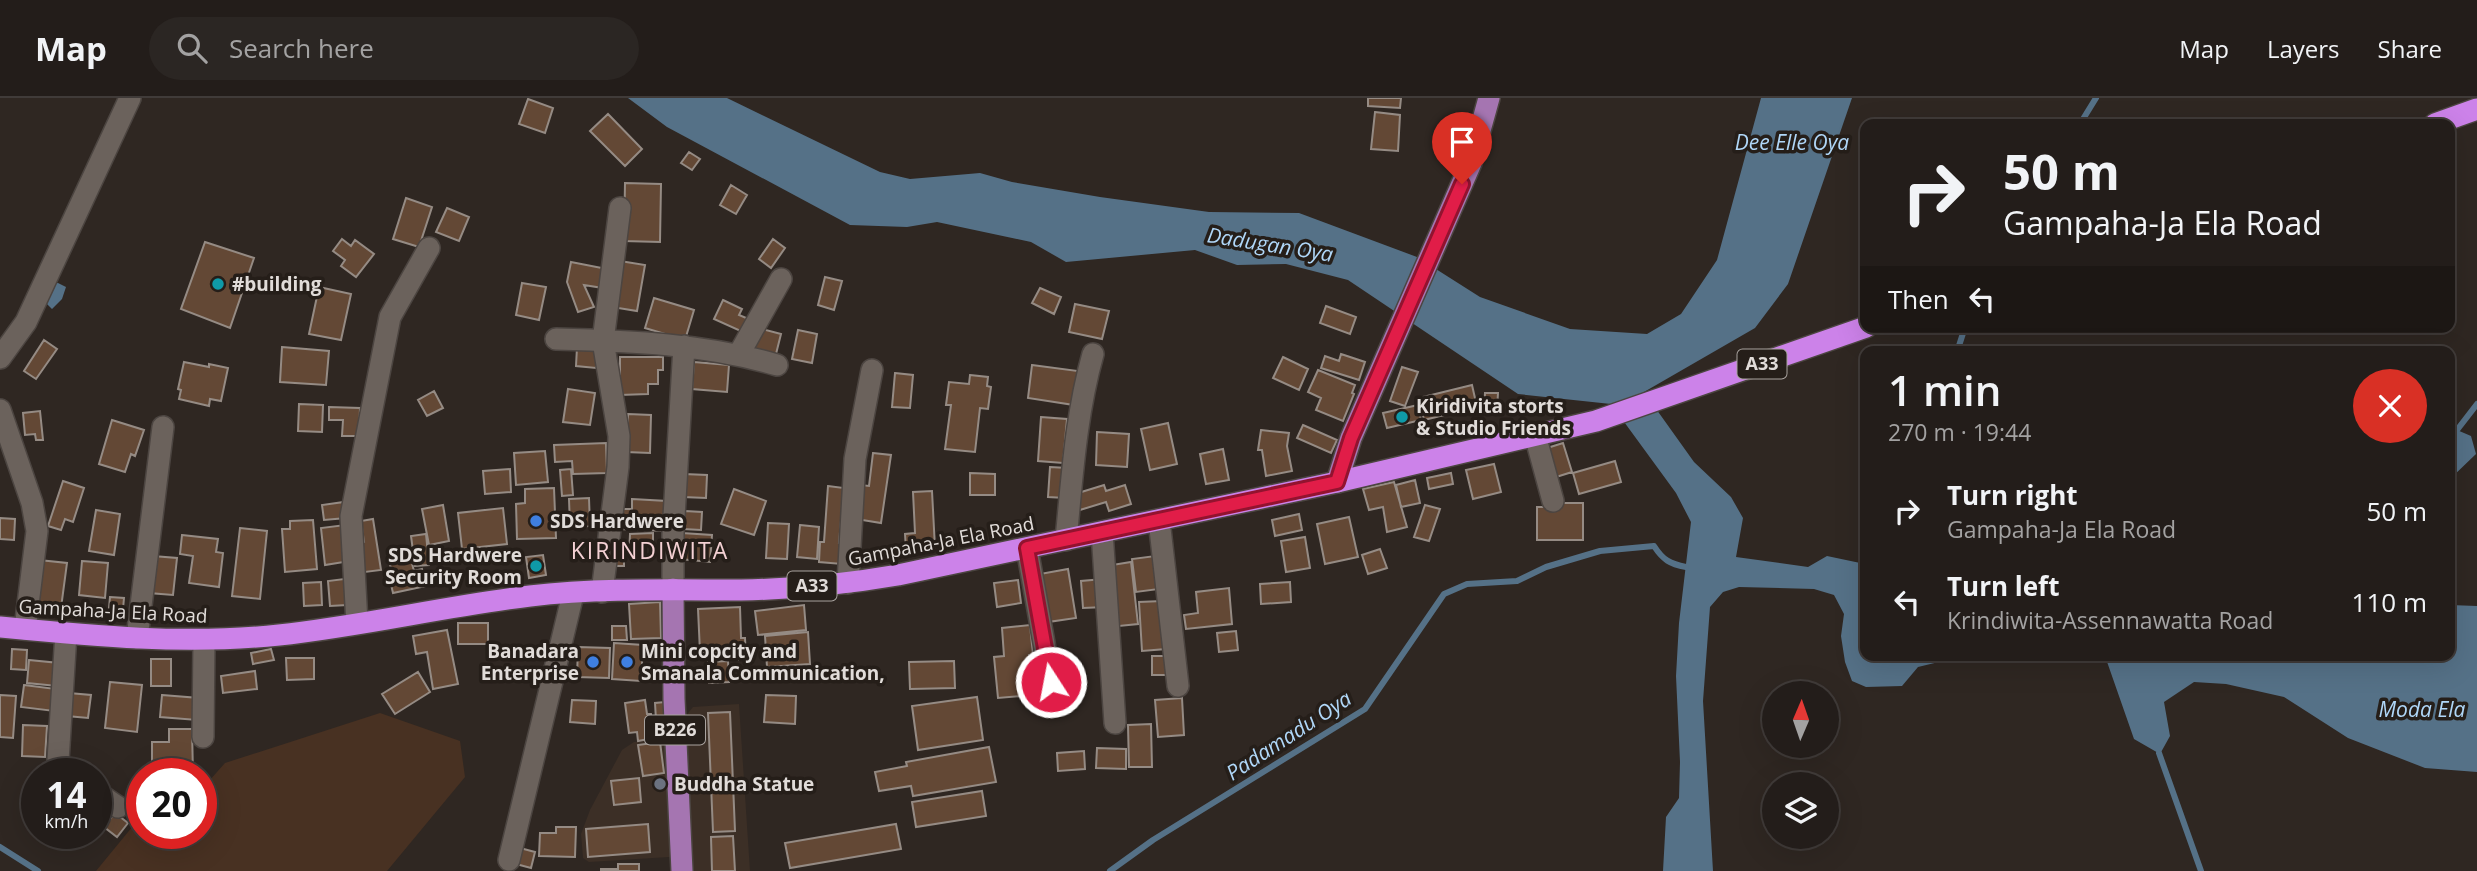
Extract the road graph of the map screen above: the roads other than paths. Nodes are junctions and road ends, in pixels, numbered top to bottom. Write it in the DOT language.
graph roads {
  1 [pos="130,98"];
  2 [pos="1489,98"];
  3 [pos="2477,110"];
  4 [pos="2450,119"];
  5 [pos="620,208"];
  6 [pos="429,248"];
  7 [pos="781,279"];
  8 [pos="1860,329"];
  9 [pos="556,339"];
  10 [pos="603,341"];
  11 [pos="684,346"];
  12 [pos="739,354"];
  13 [pos="1093,354"];
  14 [pos="0,358"];
  15 [pos="777,365"];
  16 [pos="872,370"];
  17 [pos="0,410"];
  18 [pos="163,427"];
  19 [pos="1535,435"];
  20 [pos="1337,482"];
  21 [pos="1553,501"];
  22 [pos="1159,520"];
  23 [pos="1102,532"];
  24 [pos="1066,540"];
  25 [pos="1027,548"];
  26 [pos="848,583"];
  27 [pos="673,589"];
  28 [pos="603,592"];
  29 [pos="573,594"];
  30 [pos="357,623"];
  31 [pos="0,626"];
  32 [pos="25,629"];
  33 [pos="66,633"];
  34 [pos="136,638"];
  35 [pos="204,640"];
  36 [pos="1051,682"];
  37 [pos="1178,686"];
  38 [pos="1115,723"];
  39 [pos="202,737"];
  40 [pos="58,758"];
  41 [pos="112,803"];
  42 [pos="118,807"];
  43 [pos="509,860"];
  44 [pos="682,871"];
  1 -- 14 [label="street"];
  2 -- 20 [label="main road"];
  3 -- 4 [label="highway"];
  5 -- 10 [label="street"];
  6 -- 30 [label="street"];
  7 -- 12 [label="street"];
  8 -- 19 [label="highway, Gampaha-Ja Ela Road / A33"];
  9 -- 10 [label="street"];
  10 -- 11 [label="street"];
  10 -- 28 [label="street"];
  11 -- 12 [label="street"];
  11 -- 27 [label="street"];
  12 -- 15 [label="street"];
  13 -- 24 [label="street"];
  16 -- 26 [label="street"];
  17 -- 32 [label="street"];
  18 -- 34 [label="street"];
  19 -- 20 [label="highway, Gampaha-Ja Ela Road / A33"];
  19 -- 21 [label="street"];
  20 -- 22 [label="highway, Gampaha-Ja Ela Road / A33"];
  22 -- 23 [label="highway, Gampaha-Ja Ela Road / A33"];
  22 -- 37 [label="street"];
  23 -- 24 [label="highway, Gampaha-Ja Ela Road / A33"];
  23 -- 38 [label="street"];
  24 -- 25 [label="highway, Gampaha-Ja Ela Road / A33"];
  25 -- 26 [label="highway, Gampaha-Ja Ela Road / A33"];
  25 -- 36 [label="street"];
  26 -- 27 [label="highway, Gampaha-Ja Ela Road / A33"];
  27 -- 28 [label="highway, Gampaha-Ja Ela Road / A33"];
  27 -- 44 [label="main road, B226"];
  28 -- 29 [label="highway, Gampaha-Ja Ela Road / A33"];
  29 -- 30 [label="highway, Gampaha-Ja Ela Road / A33"];
  29 -- 43 [label="street"];
  30 -- 35 [label="highway, Gampaha-Ja Ela Road / A33"];
  31 -- 32 [label="highway, Gampaha-Ja Ela Road / A33"];
  32 -- 33 [label="highway, Gampaha-Ja Ela Road / A33"];
  33 -- 34 [label="highway, Gampaha-Ja Ela Road / A33"];
  33 -- 40 [label="street"];
  34 -- 35 [label="highway, Gampaha-Ja Ela Road / A33"];
  35 -- 39 [label="street"];
  41 -- 42 [label="street"];
}
